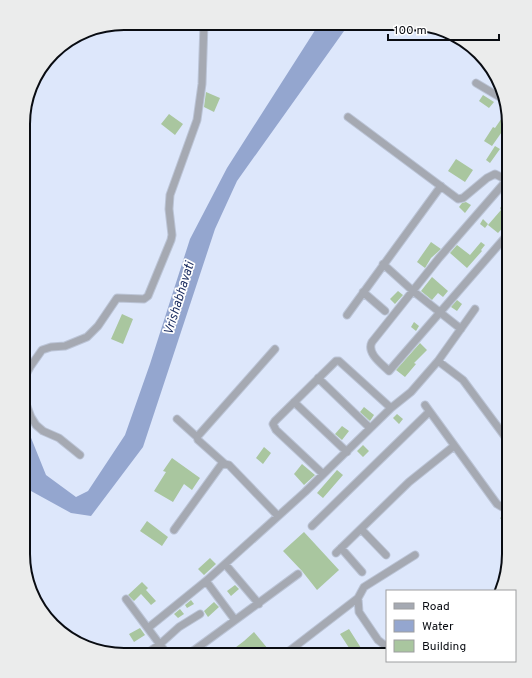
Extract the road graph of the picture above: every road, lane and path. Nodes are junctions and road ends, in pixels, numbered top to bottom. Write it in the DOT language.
graph roads {
  1 [pos="204,30"];
  2 [pos="476,83"];
  3 [pos="498,96"];
  4 [pos="348,117"];
  5 [pos="502,178"];
  6 [pos="441,186"];
  7 [pos="502,189"];
  8 [pos="502,241"];
  9 [pos="383,264"];
  10 [pos="413,290"];
  11 [pos="363,292"];
  12 [pos="475,309"];
  13 [pos="385,310"];
  14 [pos="440,312"];
  15 [pos="347,315"];
  16 [pos="461,329"];
  17 [pos="275,348"];
  18 [pos="438,361"];
  19 [pos="30,367"];
  20 [pos="318,378"];
  21 [pos="294,402"];
  22 [pos="425,405"];
  23 [pos="391,408"];
  24 [pos="429,412"];
  25 [pos="30,414"];
  26 [pos="177,419"];
  27 [pos="370,428"];
  28 [pos="502,433"];
  29 [pos="197,437"];
  30 [pos="454,446"];
  31 [pos="347,452"];
  32 [pos="80,455"];
  33 [pos="225,464"];
  34 [pos="323,474"];
  35 [pos="502,507"];
  36 [pos="278,516"];
  37 [pos="312,526"];
  38 [pos="361,529"];
  39 [pos="174,530"];
  40 [pos="386,555"];
  41 [pos="415,555"];
  42 [pos="225,564"];
  43 [pos="362,572"];
  44 [pos="298,574"];
  45 [pos="206,581"];
  46 [pos="358,598"];
  47 [pos="126,599"];
  48 [pos="259,604"];
  49 [pos="200,614"];
  50 [pos="235,620"];
  51 [pos="148,628"];
  52 [pos="159,645"];
  53 [pos="386,645"];
  54 [pos="155,648"];
  55 [pos="162,648"];
  56 [pos="197,648"];
  57 [pos="293,648"];
  1 -- 19 [label="street"];
  2 -- 3 [label="street"];
  4 -- 6 [label="street"];
  5 -- 6 [label="street"];
  6 -- 9 [label="street"];
  7 -- 10 [label="street"];
  8 -- 14 [label="street"];
  9 -- 10 [label="street"];
  9 -- 11 [label="street"];
  10 -- 14 [label="street"];
  10 -- 14 [label="street"];
  11 -- 13 [label="street"];
  11 -- 15 [label="street"];
  12 -- 16 [label="street"];
  14 -- 16 [label="street"];
  16 -- 18 [label="street"];
  17 -- 29 [label="street"];
  18 -- 23 [label="street"];
  18 -- 28 [label="street"];
  20 -- 21 [label="street"];
  20 -- 23 [label="street"];
  20 -- 27 [label="street"];
  21 -- 31 [label="street"];
  21 -- 34 [label="street"];
  22 -- 24 [label="street"];
  23 -- 27 [label="street"];
  24 -- 30 [label="street"];
  24 -- 37 [label="street"];
  25 -- 32 [label="street"];
  26 -- 29 [label="street"];
  27 -- 31 [label="street"];
  29 -- 33 [label="street"];
  30 -- 35 [label="street"];
  30 -- 38 [label="street"];
  31 -- 34 [label="street"];
  33 -- 36 [label="street"];
  33 -- 39 [label="street"];
  34 -- 36 [label="street"];
  36 -- 42 [label="street"];
  38 -- 40 [label="street"];
  38 -- 43 [label="street"];
  41 -- 46 [label="street"];
  42 -- 45 [label="street"];
  42 -- 48 [label="street"];
  44 -- 48 [label="street"];
  45 -- 50 [label="street"];
  45 -- 51 [label="street"];
  46 -- 53 [label="street"];
  46 -- 57 [label="street"];
  47 -- 51 [label="street"];
  48 -- 50 [label="street"];
  49 -- 52 [label="street"];
  50 -- 56 [label="street"];
  51 -- 52 [label="street"];
  52 -- 54 [label="street"];
  52 -- 55 [label="street"];
}
